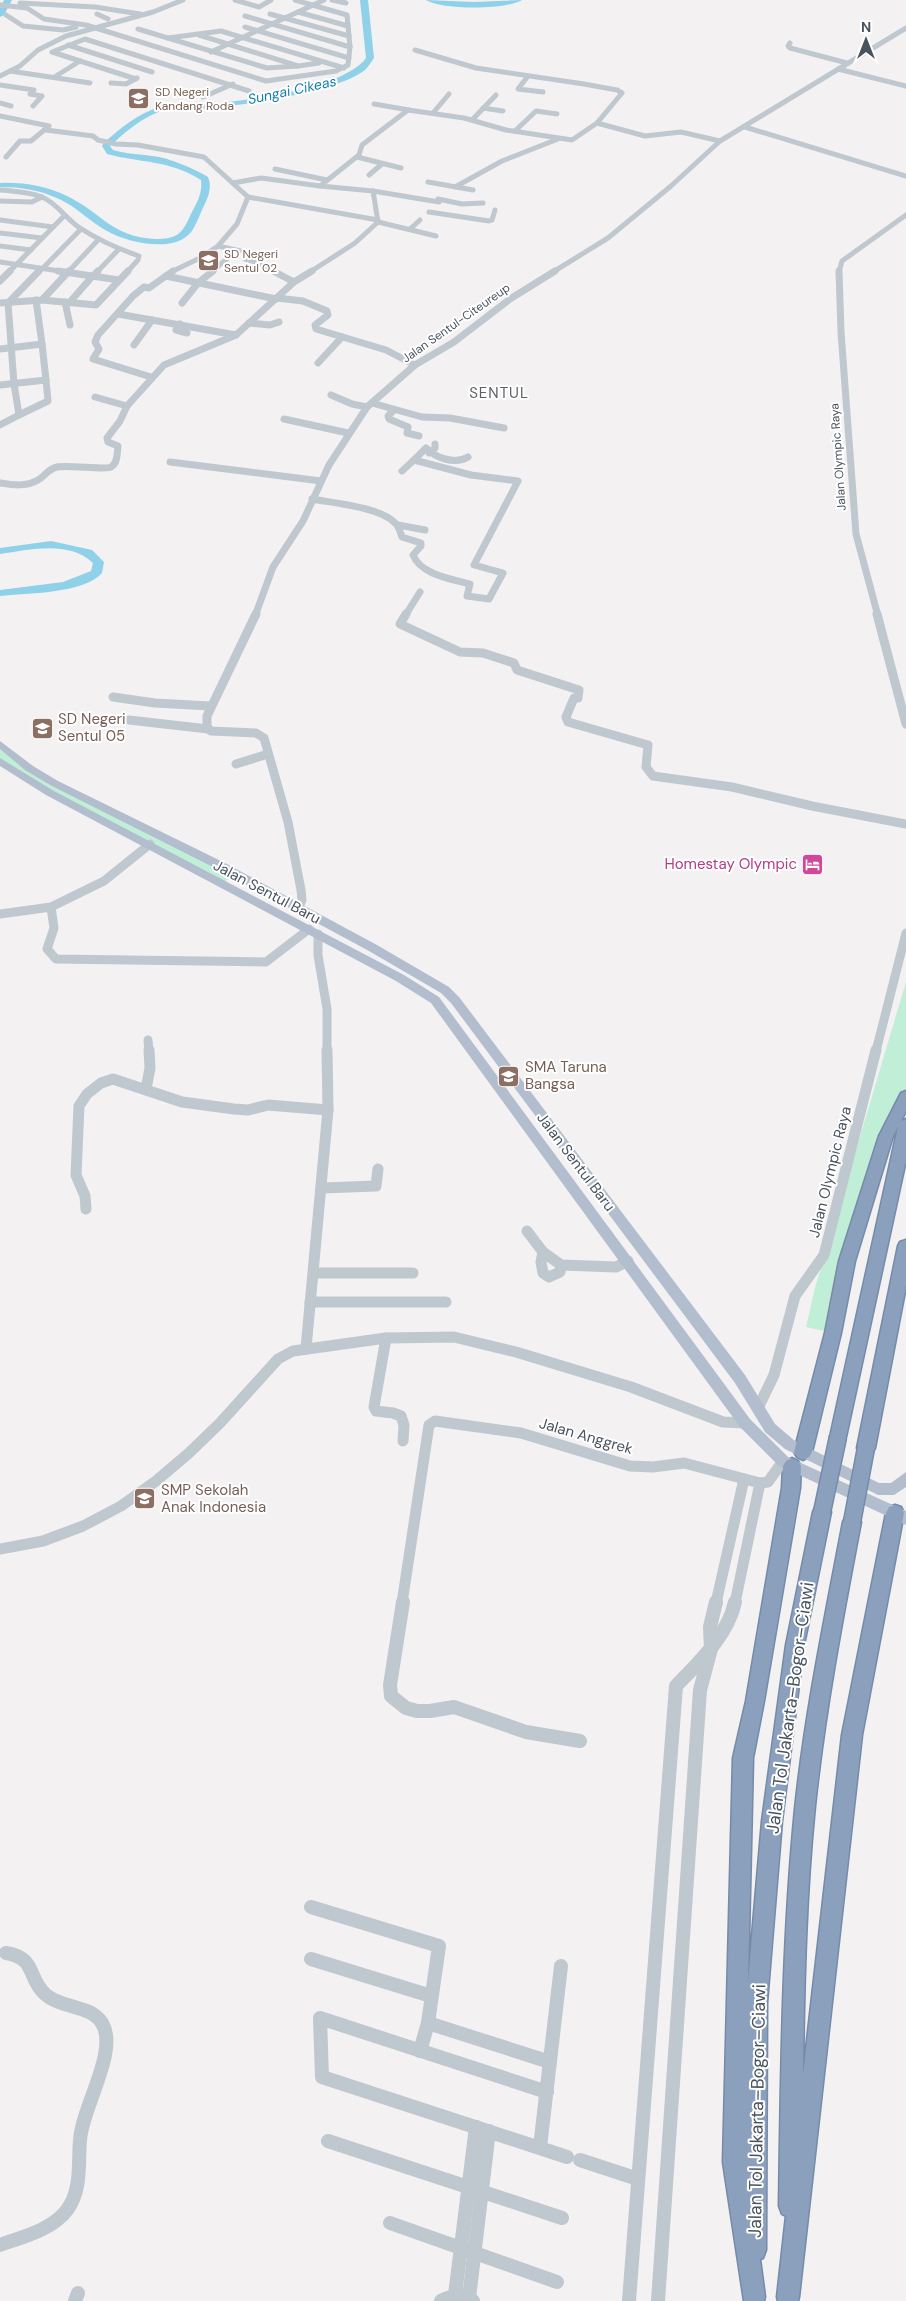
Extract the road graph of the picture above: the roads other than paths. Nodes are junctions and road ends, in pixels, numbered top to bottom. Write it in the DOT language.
graph roads {
  1 [pos="18,0"];
  2 [pos="183,0"];
  3 [pos="235,0"];
  4 [pos="271,0"];
  5 [pos="295,0"];
  6 [pos="324,0"];
  7 [pos="332,0"];
  8 [pos="346,3"];
  9 [pos="0,5"];
  10 [pos="313,5"];
  11 [pos="52,10"];
  12 [pos="298,12"];
  13 [pos="126,14"];
  14 [pos="143,14"];
  15 [pos="270,14"];
  16 [pos="6,15"];
  17 [pos="244,16"];
  18 [pos="111,18"];
  19 [pos="284,18"];
  20 [pos="86,24"];
  21 [pos="270,24"];
  22 [pos="348,26"];
  23 [pos="95,27"];
  24 [pos="245,27"];
  25 [pos="906,28"];
  26 [pos="138,29"];
  27 [pos="257,31"];
  28 [pos="195,34"];
  29 [pos="349,36"];
  30 [pos="168,38"];
  31 [pos="242,38"];
  32 [pos="790,43"];
  33 [pos="147,44"];
  34 [pos="228,44"];
  35 [pos="68,45"];
  36 [pos="350,47"];
  37 [pos="415,50"];
  38 [pos="212,51"];
  39 [pos="129,53"];
  40 [pos="186,57"];
  41 [pos="349,58"];
  42 [pos="194,59"];
  43 [pos="114,60"];
  44 [pos="80,61"];
  45 [pos="323,62"];
  46 [pos="847,63"];
  47 [pos="168,65"];
  48 [pos="98,66"];
  49 [pos="298,66"];
  50 [pos="344,68"];
  51 [pos="838,68"];
  52 [pos="10,71"];
  53 [pos="89,71"];
  54 [pos="152,72"];
  55 [pos="0,76"];
  56 [pos="78,76"];
  57 [pos="250,76"];
  58 [pos="528,76"];
  59 [pos="136,79"];
  60 [pos="90,83"];
  61 [pos="111,83"];
  62 [pos="0,85"];
  63 [pos="232,85"];
  64 [pos="906,86"];
  65 [pos="217,91"];
  66 [pos="249,91"];
  67 [pos="543,92"];
  68 [pos="449,94"];
  69 [pos="228,95"];
  70 [pos="496,95"];
  71 [pos="203,97"];
  72 [pos="0,103"];
  73 [pos="374,104"];
  74 [pos="11,106"];
  75 [pos="33,106"];
  76 [pos="483,108"];
  77 [pos="410,110"];
  78 [pos="503,112"];
  79 [pos="433,113"];
  80 [pos="557,114"];
  81 [pos="0,116"];
  82 [pos="472,120"];
  83 [pos="597,123"];
  84 [pos="745,126"];
  85 [pos="46,130"];
  86 [pos="515,131"];
  87 [pos="559,138"];
  88 [pos="720,141"];
  89 [pos="6,157"];
  90 [pos="357,157"];
  91 [pos="382,164"];
  92 [pos="401,168"];
  93 [pos="275,169"];
  94 [pos="375,169"];
  95 [pos="383,171"];
  96 [pos="369,175"];
  97 [pos="906,176"];
  98 [pos="328,180"];
  99 [pos="428,182"];
  100 [pos="234,183"];
  101 [pos="320,186"];
  102 [pos="454,187"];
  103 [pos="0,190"];
  104 [pos="373,190"];
  105 [pos="473,190"];
  106 [pos="42,197"];
  107 [pos="248,197"];
  108 [pos="437,200"];
  109 [pos="0,201"];
  110 [pos="483,203"];
  111 [pos="495,210"];
  112 [pos="64,216"];
  113 [pos="906,216"];
  114 [pos="0,220"];
  115 [pos="420,220"];
  116 [pos="378,221"];
  117 [pos="53,227"];
  118 [pos="81,229"];
  119 [pos="410,230"];
  120 [pos="0,233"];
  121 [pos="436,236"];
  122 [pos="42,238"];
  123 [pos="99,239"];
  124 [pos="0,246"];
  125 [pos="218,246"];
  126 [pos="119,249"];
  127 [pos="31,250"];
  128 [pos="228,258"];
  129 [pos="0,264"];
  130 [pos="15,266"];
  131 [pos="40,270"];
  132 [pos="67,274"];
  133 [pos="166,276"];
  134 [pos="92,277"];
  135 [pos="0,281"];
  136 [pos="118,281"];
  137 [pos="294,282"];
  138 [pos="198,283"];
  139 [pos="276,298"];
  140 [pos="39,300"];
  141 [pos="67,302"];
  142 [pos="182,302"];
  143 [pos="0,303"];
  144 [pos="8,303"];
  145 [pos="118,314"];
  146 [pos="152,320"];
  147 [pos="279,322"];
  148 [pos="249,323"];
  149 [pos="70,324"];
  150 [pos="180,324"];
  151 [pos="187,333"];
  152 [pos="236,335"];
  153 [pos="342,337"];
  154 [pos="42,344"];
  155 [pos="134,345"];
  156 [pos="12,348"];
  157 [pos="0,349"];
  158 [pos="318,363"];
  159 [pos="415,365"];
  160 [pos="151,377"];
  161 [pos="46,380"];
  162 [pos="14,384"];
  163 [pos="0,385"];
  164 [pos="331,395"];
  165 [pos="95,397"];
  166 [pos="369,405"];
  167 [pos="127,406"];
  168 [pos="394,410"];
  169 [pos="19,415"];
  170 [pos="284,419"];
  171 [pos="0,425"];
  172 [pos="504,428"];
  173 [pos="348,433"];
  174 [pos="419,436"];
  175 [pos="435,444"];
  176 [pos="429,453"];
  177 [pos="468,457"];
  178 [pos="414,460"];
  179 [pos="170,462"];
  180 [pos="99,466"];
  181 [pos="402,471"];
  182 [pos="94,476"];
  183 [pos="321,480"];
  184 [pos="0,483"];
  185 [pos="312,499"];
  186 [pos="398,525"];
  187 [pos="425,530"];
  188 [pos="420,592"];
  189 [pos="113,698"];
  190 [pos="210,706"];
  191 [pos="129,720"];
  192 [pos="906,724"];
  193 [pos="208,729"];
  194 [pos="0,744"];
  195 [pos="268,754"];
  196 [pos="0,761"];
  197 [pos="236,764"];
  198 [pos="906,824"];
  199 [pos="150,844"];
  200 [pos="220,866"];
  201 [pos="236,874"];
  202 [pos="205,876"];
  203 [pos="220,885"];
  204 [pos="51,907"];
  205 [pos="298,909"];
  206 [pos="0,914"];
  207 [pos="314,932"];
  208 [pos="906,933"];
  209 [pos="148,1040"];
  210 [pos="146,1089"];
  211 [pos="906,1097"];
  212 [pos="328,1110"];
  213 [pos="906,1124"];
  214 [pos="378,1169"];
  215 [pos="322,1188"];
  216 [pos="86,1209"];
  217 [pos="527,1232"];
  218 [pos="906,1246"];
  219 [pos="543,1252"];
  220 [pos="628,1261"];
  221 [pos="561,1265"];
  222 [pos="314,1273"];
  223 [pos="413,1273"];
  224 [pos="310,1302"];
  225 [pos="446,1302"];
  226 [pos="386,1338"];
  227 [pos="306,1348"];
  228 [pos="758,1408"];
  229 [pos="745,1423"];
  230 [pos="403,1441"];
  231 [pos="793,1459"];
  232 [pos="744,1478"];
  233 [pos="906,1478"];
  234 [pos="760,1483"];
  235 [pos="901,1516"];
  236 [pos="0,1549"];
  237 [pos="711,1650"];
  238 [pos="580,1741"];
  239 [pos="311,1907"];
  240 [pos="6,1953"];
  241 [pos="311,1959"];
  242 [pos="561,1966"];
  243 [pos="431,1996"];
  244 [pos="428,2023"];
  245 [pos="420,2051"];
  246 [pos="550,2062"];
  247 [pos="547,2092"];
  248 [pos="482,2129"];
  249 [pos="328,2141"];
  250 [pos="540,2147"];
  251 [pos="638,2179"];
  252 [pos="475,2189"];
  253 [pos="562,2218"];
  254 [pos="390,2223"];
  255 [pos="0,2244"];
  256 [pos="468,2250"];
  257 [pos="557,2282"];
  258 [pos="460,2299"];
  259 [pos="754,2299"];
  260 [pos="788,2299"];
  261 [pos="629,2301"];
  262 [pos="658,2301"];
  1 -- 14 [label="street"];
  2 -- 14 [label="street"];
  3 -- 4 [label="street"];
  5 -- 10 [label="street"];
  6 -- 10 [label="street"];
  7 -- 8 [label="street"];
  9 -- 20 [label="street"];
  10 -- 12 [label="street"];
  10 -- 22 [label="street"];
  11 -- 18 [label="street"];
  12 -- 19 [label="street"];
  12 -- 22 [label="street"];
  13 -- 18 [label="street"];
  14 -- 23 [label="street"];
  15 -- 19 [label="street"];
  16 -- 20 [label="street"];
  17 -- 21 [label="street"];
  18 -- 20 [label="street"];
  19 -- 21 [label="street"];
  19 -- 29 [label="street"];
  20 -- 23 [label="street"];
  21 -- 27 [label="street"];
  21 -- 36 [label="street"];
  22 -- 29 [label="street"];
  23 -- 33 [label="street"];
  23 -- 52 [label="street"];
  24 -- 27 [label="street"];
  25 -- 46 [label="street, Jalan Sentul-Citeureup"];
  26 -- 30 [label="street"];
  27 -- 31 [label="street"];
  27 -- 41 [label="street"];
  28 -- 30 [label="street"];
  28 -- 31 [label="street"];
  28 -- 34 [label="street"];
  29 -- 36 [label="street"];
  30 -- 38 [label="street"];
  31 -- 34 [label="street"];
  31 -- 45 [label="street"];
  32 -- 46 [label="street"];
  33 -- 39 [label="street"];
  33 -- 40 [label="street"];
  34 -- 38 [label="street"];
  34 -- 49 [label="street"];
  35 -- 39 [label="street"];
  35 -- 43 [label="street"];
  35 -- 44 [label="street"];
  36 -- 41 [label="street"];
  37 -- 58 [label="street"];
  38 -- 42 [label="street"];
  38 -- 49 [label="street"];
  39 -- 43 [label="street"];
  39 -- 47 [label="street"];
  40 -- 42 [label="street"];
  40 -- 47 [label="street"];
  41 -- 50 [label="street"];
  42 -- 57 [label="street"];
  43 -- 48 [label="street"];
  43 -- 54 [label="street"];
  44 -- 48 [label="street"];
  44 -- 56 [label="street"];
  45 -- 49 [label="street"];
  45 -- 50 [label="street"];
  46 -- 51 [label="street, Jalan Sentul-Citeureup"];
  47 -- 54 [label="street"];
  47 -- 63 [label="street"];
  48 -- 53 [label="street"];
  48 -- 59 [label="street"];
  50 -- 57 [label="street"];
  51 -- 64 [label="street"];
  51 -- 84 [label="street, Jalan Sentul-Citeureup"];
  52 -- 55 [label="street"];
  52 -- 60 [label="street"];
  54 -- 59 [label="street"];
  57 -- 63 [label="street"];
  58 -- 67 [label="street"];
  58 -- 83 [label="street"];
  59 -- 61 [label="street"];
  62 -- 75 [label="street"];
  63 -- 65 [label="street"];
  63 -- 66 [label="street"];
  65 -- 69 [label="street"];
  65 -- 71 [label="street"];
  68 -- 79 [label="street"];
  70 -- 76 [label="street"];
  72 -- 74 [label="street"];
  73 -- 77 [label="street"];
  76 -- 78 [label="street"];
  76 -- 82 [label="street"];
  77 -- 79 [label="street"];
  77 -- 90 [label="street"];
  79 -- 82 [label="street"];
  80 -- 86 [label="street"];
  81 -- 85 [label="street"];
  82 -- 86 [label="street"];
  83 -- 87 [label="street"];
  83 -- 88 [label="street"];
  84 -- 88 [label="street, Jalan Sentul-Citeureup"];
  84 -- 97 [label="street"];
  85 -- 89 [label="street"];
  85 -- 100 [label="street"];
  86 -- 87 [label="street"];
  87 -- 102 [label="street"];
  88 -- 159 [label="street, Jalan Sentul-Citeureup"];
  90 -- 91 [label="street"];
  90 -- 98 [label="street"];
  91 -- 92 [label="street"];
  91 -- 94 [label="street"];
  93 -- 98 [label="street"];
  94 -- 95 [label="street"];
  94 -- 96 [label="street"];
  98 -- 101 [label="street"];
  99 -- 102 [label="street"];
  100 -- 101 [label="street"];
  100 -- 107 [label="street"];
  101 -- 104 [label="street"];
  102 -- 105 [label="street"];
  102 -- 108 [label="street"];
  103 -- 106 [label="street"];
  104 -- 108 [label="street"];
  104 -- 116 [label="street"];
  106 -- 109 [label="street"];
  106 -- 112 [label="street"];
  107 -- 116 [label="street"];
  107 -- 125 [label="street"];
  108 -- 110 [label="street"];
  108 -- 111 [label="street"];
  112 -- 117 [label="street"];
  112 -- 118 [label="street"];
  113 -- 192 [label="street, Jalan Olympic Raya"];
  114 -- 117 [label="street"];
  115 -- 119 [label="street"];
  116 -- 119 [label="street"];
  116 -- 137 [label="street"];
  117 -- 122 [label="street"];
  118 -- 123 [label="street"];
  118 -- 131 [label="street"];
  119 -- 121 [label="street"];
  120 -- 122 [label="street"];
  122 -- 127 [label="street"];
  123 -- 126 [label="street"];
  123 -- 132 [label="street"];
  124 -- 127 [label="street"];
  125 -- 133 [label="street"];
  125 -- 137 [label="street"];
  126 -- 134 [label="street"];
  126 -- 136 [label="street"];
  127 -- 130 [label="street"];
  128 -- 138 [label="street"];
  129 -- 130 [label="street"];
  130 -- 131 [label="street"];
  130 -- 135 [label="street"];
  131 -- 132 [label="street"];
  131 -- 144 [label="street"];
  132 -- 134 [label="street"];
  132 -- 140 [label="street"];
  133 -- 138 [label="street"];
  133 -- 145 [label="street"];
  134 -- 136 [label="street"];
  134 -- 141 [label="street"];
  136 -- 141 [label="street"];
  137 -- 139 [label="street"];
  138 -- 139 [label="street"];
  138 -- 142 [label="street"];
  139 -- 148 [label="street"];
  139 -- 153 [label="street"];
  140 -- 141 [label="street"];
  140 -- 144 [label="street"];
  140 -- 154 [label="street"];
  141 -- 149 [label="street"];
  143 -- 144 [label="street"];
  144 -- 156 [label="street"];
  145 -- 146 [label="street"];
  145 -- 160 [label="street"];
  146 -- 150 [label="street"];
  146 -- 155 [label="street"];
  147 -- 148 [label="street"];
  148 -- 152 [label="street"];
  150 -- 151 [label="street"];
  150 -- 152 [label="street"];
  152 -- 160 [label="street"];
  153 -- 158 [label="street"];
  153 -- 159 [label="street"];
  154 -- 156 [label="street"];
  154 -- 161 [label="street"];
  156 -- 157 [label="street"];
  156 -- 162 [label="street"];
  159 -- 166 [label="street, Jalan Sentul-Citeureup"];
  160 -- 167 [label="street"];
  161 -- 162 [label="street"];
  161 -- 169 [label="street"];
  162 -- 163 [label="street"];
  162 -- 169 [label="street"];
  164 -- 166 [label="street"];
  165 -- 167 [label="street"];
  166 -- 168 [label="street"];
  166 -- 173 [label="street, Jalan Sentul-Citeureup"];
  167 -- 180 [label="street"];
  168 -- 172 [label="street"];
  168 -- 174 [label="street"];
  169 -- 171 [label="street"];
  170 -- 173 [label="street"];
  173 -- 183 [label="street, Jalan Sentul-Citeureup"];
  175 -- 176 [label="street"];
  176 -- 177 [label="street"];
  176 -- 178 [label="street"];
  178 -- 181 [label="street"];
  178 -- 186 [label="street"];
  179 -- 183 [label="street"];
  180 -- 182 [label="street"];
  180 -- 184 [label="street"];
  183 -- 185 [label="street, Jalan Sentul-Citeureup"];
  185 -- 186 [label="street"];
  185 -- 190 [label="street, Jalan Sentul-Citeureup"];
  186 -- 187 [label="street"];
  188 -- 198 [label="street"];
  189 -- 190 [label="street"];
  190 -- 193 [label="street, Jalan Sentul-Citeureup"];
  191 -- 193 [label="street"];
  193 -- 195 [label="street"];
  194 -- 200 [label="main road, Jalan Sentul Baru"];
  195 -- 197 [label="street"];
  195 -- 205 [label="street"];
  196 -- 199 [label="main road, Jalan Sentul Baru"];
  199 -- 202 [label="main road, Jalan Sentul Baru"];
  199 -- 204 [label="street"];
  200 -- 201 [label="main road, Jalan Sentul Baru"];
  200 -- 202 [label="main road"];
  201 -- 203 [label="main road"];
  201 -- 205 [label="main road, Jalan Sentul Baru"];
  202 -- 203 [label="main road, Jalan Sentul Baru"];
  203 -- 207 [label="main road, Jalan Sentul Baru"];
  204 -- 206 [label="street"];
  204 -- 207 [label="street"];
  205 -- 228 [label="main road, Jalan Sentul Baru"];
  207 -- 212 [label="street"];
  207 -- 220 [label="main road, Jalan Sentul Baru"];
  208 -- 228 [label="street, Jalan Olympic Raya"];
  209 -- 210 [label="street"];
  210 -- 212 [label="street"];
  210 -- 216 [label="street"];
  211 -- 231 [label="highway"];
  212 -- 215 [label="street"];
  213 -- 259 [label="highway, Jalan Tol Jakarta–Bogor–Ciawi, bridge"];
  214 -- 215 [label="street"];
  215 -- 222 [label="street"];
  217 -- 219 [label="street"];
  218 -- 260 [label="highway, Jalan Tol Jakarta–Bogor–Ciawi, bridge"];
  219 -- 221 [label="street"];
  219 -- 221 [label="street"];
  220 -- 221 [label="street"];
  220 -- 229 [label="main road, Jalan Sentul Baru"];
  222 -- 223 [label="street"];
  222 -- 224 [label="street"];
  224 -- 225 [label="street"];
  224 -- 227 [label="street"];
  226 -- 227 [label="street"];
  226 -- 229 [label="street"];
  226 -- 230 [label="street"];
  227 -- 236 [label="street"];
  228 -- 231 [label="main road, Jalan Sentul Baru"];
  229 -- 231 [label="main road, Jalan Sentul Baru"];
  231 -- 233 [label="main road, Jalan Sentul Baru"];
  231 -- 234 [label="street"];
  231 -- 235 [label="main road, Jalan Sentul Baru"];
  231 -- 259 [label="highway"];
  232 -- 234 [label="street, Jalan Anggrek"];
  232 -- 237 [label="street"];
  232 -- 238 [label="street, Jalan Anggrek"];
  234 -- 237 [label="street"];
  235 -- 260 [label="highway"];
  237 -- 251 [label="street"];
  237 -- 262 [label="street"];
  239 -- 243 [label="street"];
  240 -- 255 [label="street"];
  241 -- 243 [label="street"];
  242 -- 246 [label="street"];
  243 -- 244 [label="street"];
  244 -- 245 [label="street"];
  244 -- 246 [label="street"];
  245 -- 247 [label="street"];
  245 -- 248 [label="street"];
  246 -- 247 [label="street"];
  247 -- 250 [label="street"];
  248 -- 250 [label="street"];
  248 -- 252 [label="street"];
  249 -- 252 [label="street"];
  250 -- 251 [label="street"];
  251 -- 261 [label="street"];
  252 -- 253 [label="street"];
  252 -- 256 [label="street"];
  254 -- 256 [label="street"];
  256 -- 257 [label="street"];
  256 -- 258 [label="street"];
}
